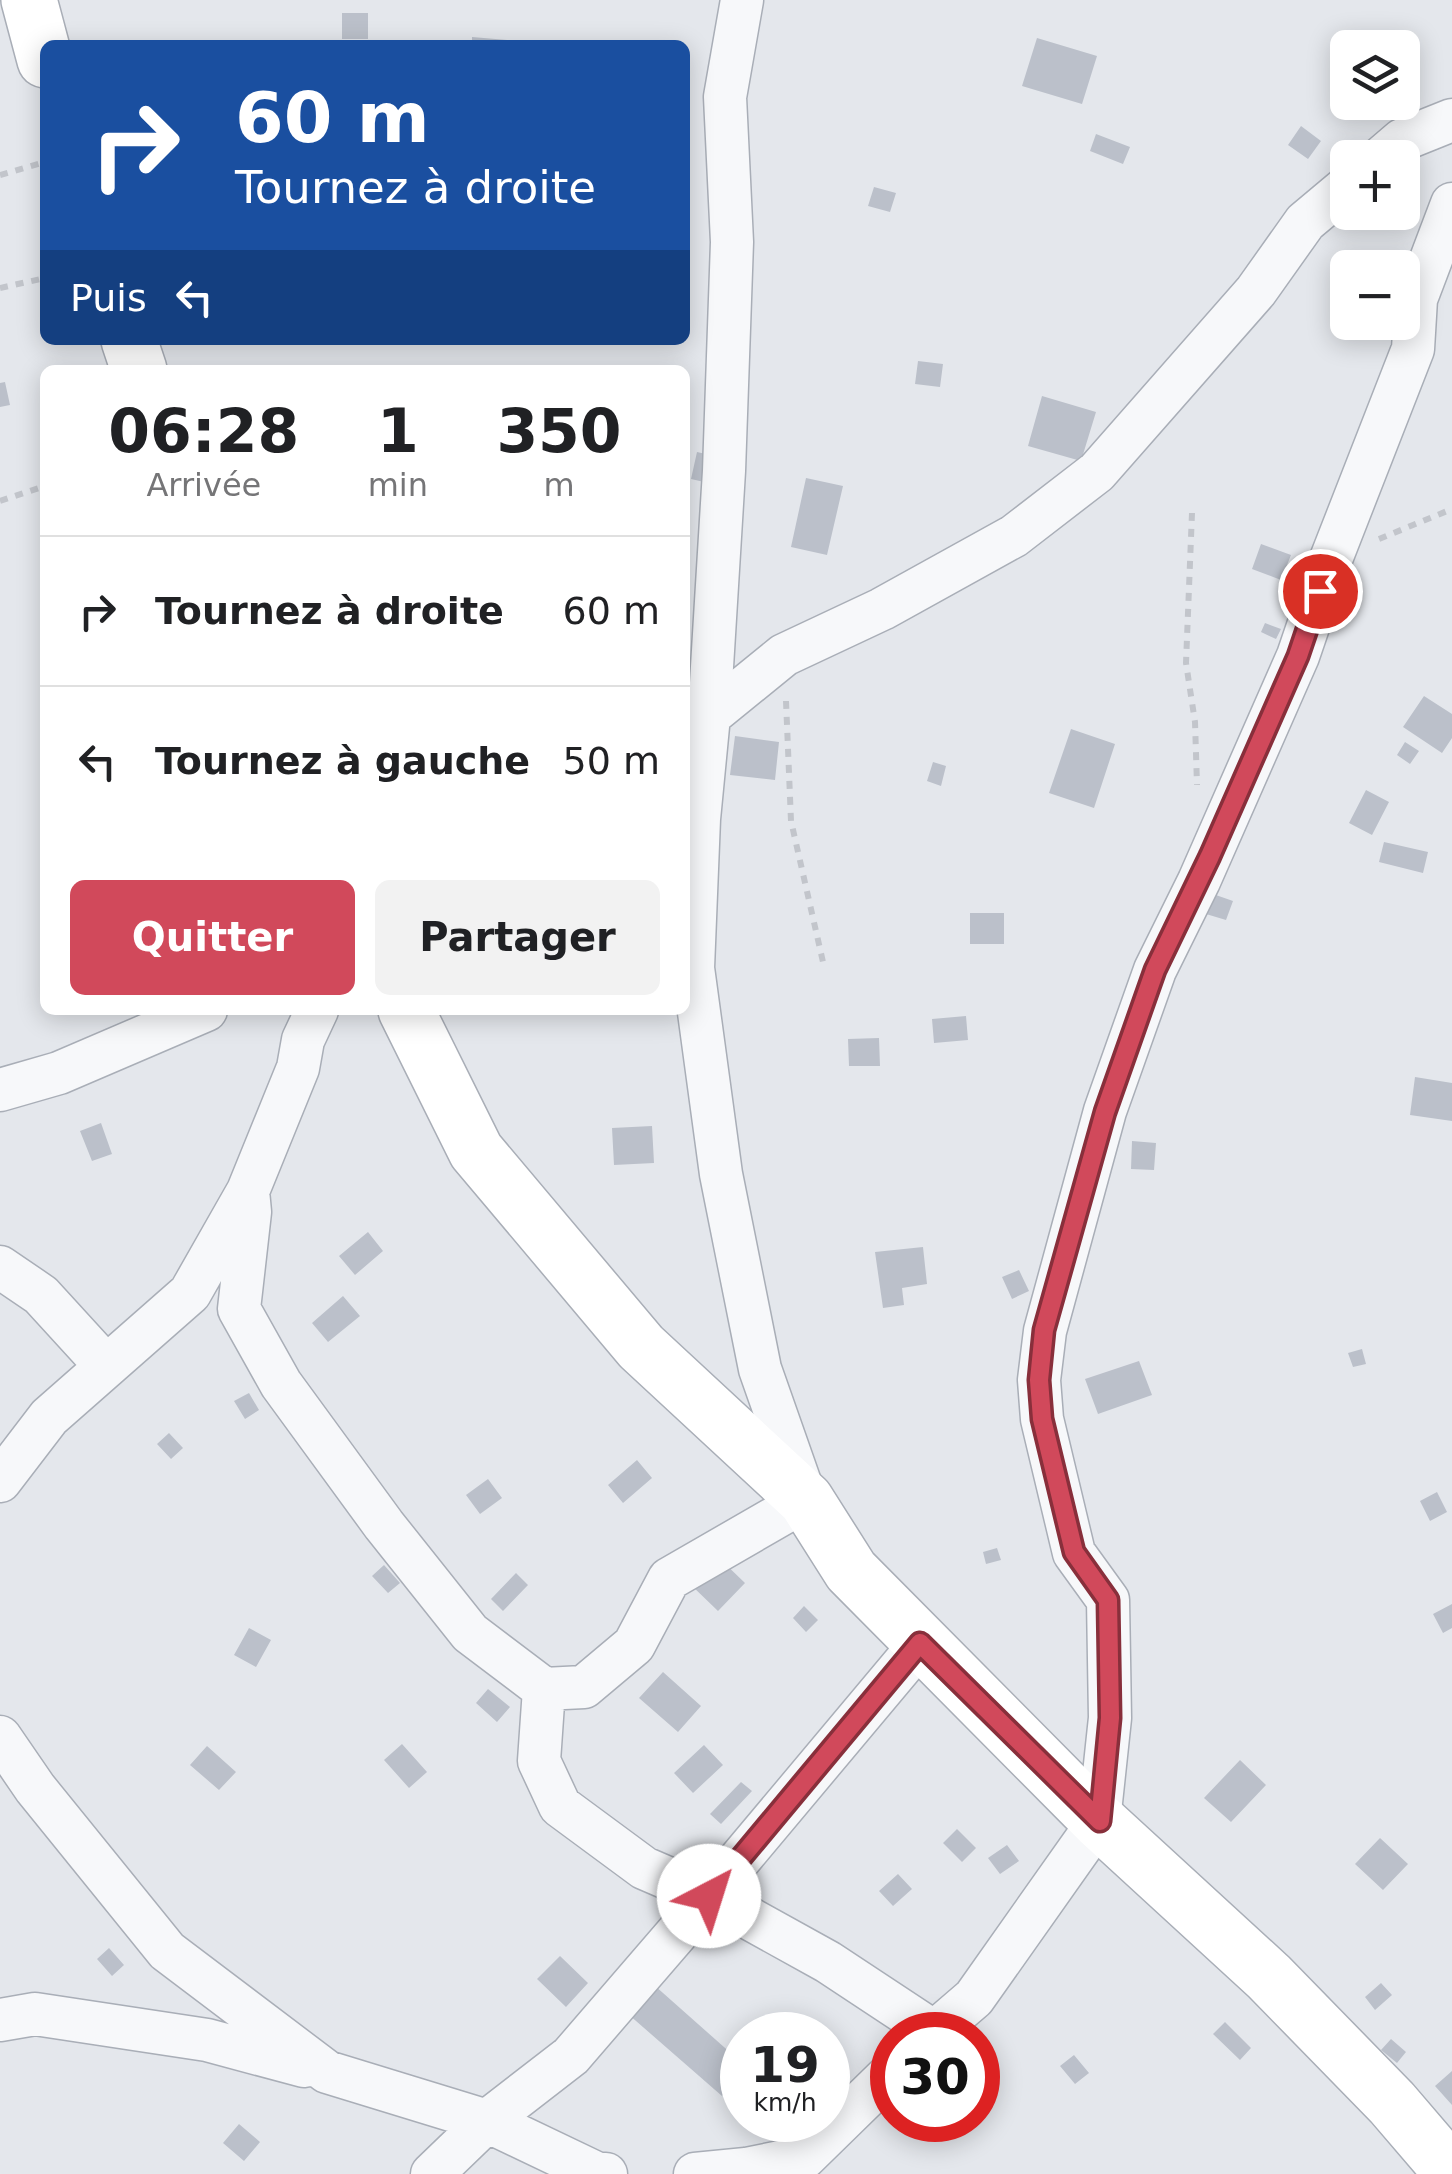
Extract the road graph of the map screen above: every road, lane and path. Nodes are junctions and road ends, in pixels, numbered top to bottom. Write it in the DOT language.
graph roads {
  1 [pos="29,0"];
  2 [pos="742,0"];
  3 [pos="40,41"];
  4 [pos="1452,120"];
  5 [pos="1402,140"];
  6 [pos="40,163"];
  7 [pos="0,175"];
  8 [pos="1330,201"];
  9 [pos="1452,204"];
  10 [pos="40,279"];
  11 [pos="0,288"];
  12 [pos="40,488"];
  13 [pos="0,501"];
  14 [pos="1452,509"];
  15 [pos="1192,513"];
  16 [pos="1331,559"];
  17 [pos="784,655"];
  18 [pos="697,719"];
  19 [pos="1197,801"];
  20 [pos="823,962"];
  21 [pos="194,1015"];
  22 [pos="316,1015"];
  23 [pos="408,1015"];
  24 [pos="0,1090"];
  25 [pos="248,1191"];
  26 [pos="0,1267"];
  27 [pos="105,1365"];
  28 [pos="0,1481"];
  29 [pos="806,1500"];
  30 [pos="920,1643"];
  31 [pos="544,1689"];
  32 [pos="0,1736"];
  33 [pos="1100,1821"];
  34 [pos="709,1896"];
  35 [pos="901,2012"];
  36 [pos="958,2012"];
  37 [pos="0,2020"];
  38 [pos="327,2072"];
  39 [pos="870,2096"];
  40 [pos="486,2120"];
  41 [pos="805,2165"];
  42 [pos="1452,2173"];
  43 [pos="432,2174"];
  44 [pos="606,2174"];
  45 [pos="695,2174"];
  1 -- 3 [label="street"];
  2 -- 18 [label="street"];
  4 -- 5 [label="street"];
  6 -- 7 [label="path"];
  8 -- 17 [label="street"];
  9 -- 16 [label="street"];
  10 -- 11 [label="path"];
  12 -- 13 [label="path"];
  14 -- 16 [label="path"];
  15 -- 19 [label="path"];
  16 -- 33 [label="street"];
  17 -- 18 [label="street"];
  17 -- 20 [label="path"];
  18 -- 29 [label="street"];
  21 -- 24 [label="street"];
  22 -- 25 [label="street"];
  23 -- 29 [label="street"];
  25 -- 27 [label="street"];
  25 -- 31 [label="street"];
  26 -- 27 [label="street"];
  27 -- 28 [label="street"];
  29 -- 30 [label="street"];
  29 -- 31 [label="street"];
  30 -- 33 [label="street"];
  30 -- 34 [label="street"];
  31 -- 34 [label="street"];
  32 -- 38 [label="street"];
  33 -- 36 [label="street"];
  33 -- 42 [label="street"];
  34 -- 35 [label="street"];
  34 -- 40 [label="street"];
  37 -- 38 [label="street"];
  38 -- 40 [label="street"];
  39 -- 41 [label="street"];
  40 -- 43 [label="street"];
  40 -- 44 [label="street"];
  41 -- 45 [label="street"];
}
